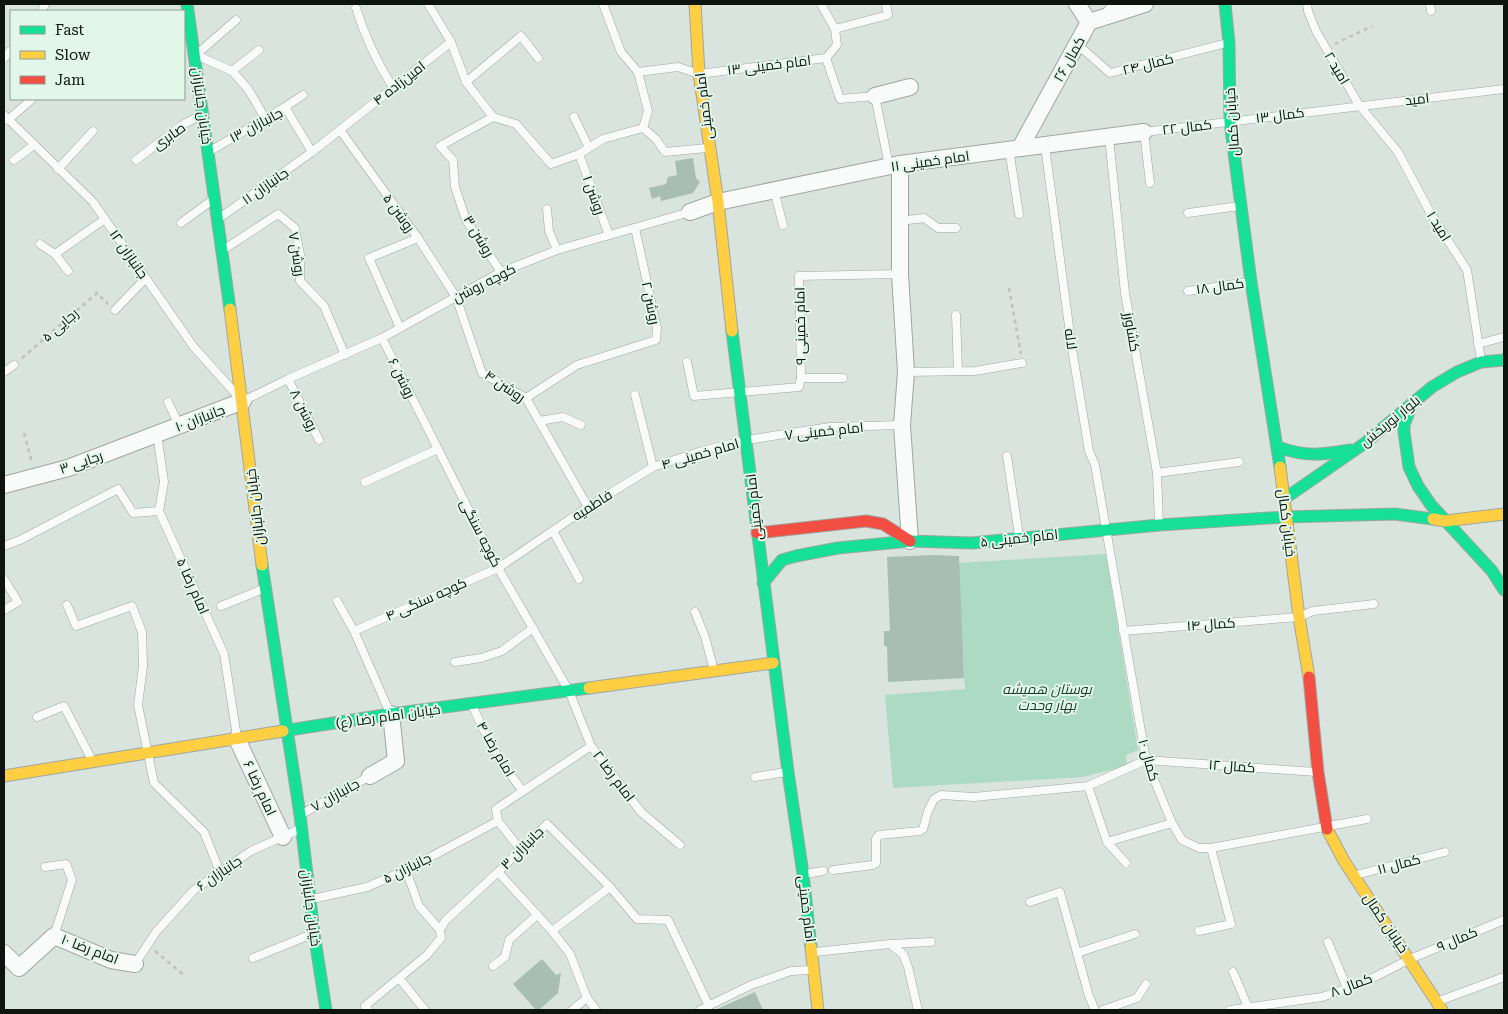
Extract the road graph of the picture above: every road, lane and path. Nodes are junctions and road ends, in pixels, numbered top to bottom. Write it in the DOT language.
graph roads {
  1 [pos="187,4"];
  2 [pos="428,4"];
  3 [pos="603,4"];
  4 [pos="695,4"];
  5 [pos="821,4"];
  6 [pos="886,4"];
  7 [pos="1077,4"];
  8 [pos="1113,4"];
  9 [pos="1145,4"];
  10 [pos="1225,4"];
  11 [pos="1307,4"];
  12 [pos="356,8"];
  13 [pos="236,20"];
  14 [pos="1095,20"];
  15 [pos="1372,26"];
  16 [pos="836,29"];
  17 [pos="451,42"];
  18 [pos="1229,43"];
  19 [pos="1077,44"];
  20 [pos="1326,48"];
  21 [pos="259,50"];
  22 [pos="196,55"];
  23 [pos="538,58"];
  24 [pos="826,58"];
  25 [pos="232,71"];
  26 [pos="638,72"];
  27 [pos="699,74"];
  28 [pos="466,82"];
  29 [pos="910,87"];
  30 [pos="393,88"];
  31 [pos="1504,89"];
  32 [pos="302,95"];
  33 [pos="875,96"];
  34 [pos="31,100"];
  35 [pos="1359,105"];
  36 [pos="285,106"];
  37 [pos="1330,109"];
  38 [pos="203,114"];
  39 [pos="494,117"];
  40 [pos="574,117"];
  41 [pos="6,118"];
  42 [pos="265,118"];
  43 [pos="1230,122"];
  44 [pos="644,128"];
  45 [pos="340,130"];
  46 [pos="92,131"];
  47 [pos="1144,132"];
  48 [pos="1109,137"];
  49 [pos="34,145"];
  50 [pos="1046,146"];
  51 [pos="589,148"];
  52 [pos="709,148"];
  53 [pos="1015,149"];
  54 [pos="209,152"];
  55 [pos="312,152"];
  56 [pos="579,154"];
  57 [pos="14,160"];
  58 [pos="136,160"];
  59 [pos="894,165"];
  60 [pos="58,169"];
  61 [pos="1150,183"];
  62 [pos="774,190"];
  63 [pos="213,199"];
  64 [pos="718,202"];
  65 [pos="1241,206"];
  66 [pos="547,209"];
  67 [pos="690,212"];
  68 [pos="1188,213"];
  69 [pos="1019,214"];
  70 [pos="105,220"];
  71 [pos="217,220"];
  72 [pos="900,221"];
  73 [pos="180,223"];
  74 [pos="783,225"];
  75 [pos="635,228"];
  76 [pos="956,228"];
  77 [pos="609,235"];
  78 [pos="418,238"];
  79 [pos="40,244"];
  80 [pos="223,250"];
  81 [pos="557,250"];
  82 [pos="55,254"];
  83 [pos="68,271"];
  84 [pos="501,272"];
  85 [pos="900,274"];
  86 [pos="146,278"];
  87 [pos="1251,282"];
  88 [pos="1009,288"];
  89 [pos="1188,291"];
  90 [pos="456,297"];
  91 [pos="115,310"];
  92 [pos="956,316"];
  93 [pos="400,328"];
  94 [pos="382,338"];
  95 [pos="1504,338"];
  96 [pos="1478,344"];
  97 [pos="345,354"];
  98 [pos="1504,360"];
  99 [pos="688,362"];
  100 [pos="1481,362"];
  101 [pos="1022,363"];
  102 [pos="14,365"];
  103 [pos="958,371"];
  104 [pos="4,372"];
  105 [pos="906,372"];
  106 [pos="802,378"];
  107 [pos="843,378"];
  108 [pos="288,379"];
  109 [pos="739,392"];
  110 [pos="635,395"];
  111 [pos="526,398"];
  112 [pos="243,401"];
  113 [pos="168,402"];
  114 [pos="1412,404"];
  115 [pos="422,418"];
  116 [pos="539,421"];
  117 [pos="180,425"];
  118 [pos="581,425"];
  119 [pos="902,425"];
  120 [pos="24,433"];
  121 [pos="157,434"];
  122 [pos="319,440"];
  123 [pos="747,440"];
  124 [pos="1278,447"];
  125 [pos="438,449"];
  126 [pos="1356,449"];
  127 [pos="1007,456"];
  128 [pos="1239,462"];
  129 [pos="653,467"];
  130 [pos="1157,472"];
  131 [pos="36,476"];
  132 [pos="365,482"];
  133 [pos="4,485"];
  134 [pos="1284,500"];
  135 [pos="588,507"];
  136 [pos="158,511"];
  137 [pos="1504,514"];
  138 [pos="1286,517"];
  139 [pos="1445,521"];
  140 [pos="1159,525"];
  141 [pos="553,530"];
  142 [pos="1107,530"];
  143 [pos="757,533"];
  144 [pos="1019,538"];
  145 [pos="910,541"];
  146 [pos="4,546"];
  147 [pos="531,546"];
  148 [pos="498,568"];
  149 [pos="4,579"];
  150 [pos="579,579"];
  151 [pos="763,583"];
  152 [pos="265,589"];
  153 [pos="1504,590"];
  154 [pos="337,601"];
  155 [pos="1374,604"];
  156 [pos="68,605"];
  157 [pos="221,606"];
  158 [pos="4,610"];
  159 [pos="695,612"];
  160 [pos="1299,617"];
  161 [pos="533,628"];
  162 [pos="354,631"];
  163 [pos="1123,631"];
  164 [pos="543,647"];
  165 [pos="455,662"];
  166 [pos="774,662"];
  167 [pos="714,672"];
  168 [pos="569,692"];
  169 [pos="472,704"];
  170 [pos="391,714"];
  171 [pos="36,717"];
  172 [pos="288,731"];
  173 [pos="237,739"];
  174 [pos="592,746"];
  175 [pos="148,753"];
  176 [pos="1146,760"];
  177 [pos="93,762"];
  178 [pos="788,772"];
  179 [pos="1318,772"];
  180 [pos="4,776"];
  181 [pos="370,776"];
  182 [pos="755,777"];
  183 [pos="1088,786"];
  184 [pos="523,791"];
  185 [pos="300,815"];
  186 [pos="1367,819"];
  187 [pos="498,821"];
  188 [pos="1172,823"];
  189 [pos="1326,827"];
  190 [pos="302,828"];
  191 [pos="283,837"];
  192 [pos="1107,842"];
  193 [pos="680,845"];
  194 [pos="1211,848"];
  195 [pos="520,849"];
  196 [pos="1445,852"];
  197 [pos="1126,863"];
  198 [pos="45,867"];
  199 [pos="406,870"];
  200 [pos="833,870"];
  201 [pos="823,871"];
  202 [pos="220,872"];
  203 [pos="498,872"];
  204 [pos="803,874"];
  205 [pos="1354,876"];
  206 [pos="610,887"];
  207 [pos="309,899"];
  208 [pos="1030,902"];
  209 [pos="537,915"];
  210 [pos="1504,920"];
  211 [pos="440,930"];
  212 [pos="552,931"];
  213 [pos="1199,931"];
  214 [pos="314,933"];
  215 [pos="1134,934"];
  216 [pos="54,936"];
  217 [pos="931,942"];
  218 [pos="1328,942"];
  219 [pos="890,944"];
  220 [pos="148,945"];
  221 [pos="812,952"];
  222 [pos="4,953"];
  223 [pos="1077,953"];
  224 [pos="253,958"];
  225 [pos="1410,959"];
  226 [pos="135,964"];
  227 [pos="493,966"];
  228 [pos="814,970"];
  229 [pos="1233,972"];
  230 [pos="184,975"];
  231 [pos="1504,977"];
  232 [pos="399,978"];
  233 [pos="1146,984"];
  234 [pos="1347,988"];
  235 [pos="587,998"];
  236 [pos="709,1006"];
  237 [pos="1440,1006"];
  238 [pos="1248,1007"];
  239 [pos="1284,1007"];
  240 [pos="326,1010"];
  241 [pos="368,1010"];
  242 [pos="425,1010"];
  243 [pos="572,1010"];
  244 [pos="596,1010"];
  245 [pos="700,1010"];
  246 [pos="818,1010"];
  247 [pos="918,1010"];
  248 [pos="1095,1010"];
  249 [pos="1103,1010"];
  250 [pos="1230,1010"];
  1 -- 22 [label="street, خیابان جانبازان"];
  2 -- 17 [label="lane"];
  3 -- 26 [label="lane"];
  4 -- 27 [label="street, امام خمینی"];
  5 -- 16 [label="lane"];
  6 -- 16 [label="lane"];
  7 -- 14 [label="street"];
  8 -- 14 [label="lane"];
  9 -- 14 [label="street"];
  10 -- 18 [label="street, خیابان کمال"];
  11 -- 20 [label="lane, امید ۲"];
  12 -- 30 [label="lane"];
  13 -- 22 [label="lane"];
  14 -- 19 [label="street, کمال ۲۶"];
  15 -- 20 [label="path"];
  16 -- 24 [label="lane"];
  17 -- 28 [label="lane"];
  17 -- 30 [label="lane, امین‌زاده ۴"];
  18 -- 19 [label="lane, کمال ۲۴"];
  18 -- 43 [label="street, خیابان کمال"];
  19 -- 53 [label="street, کمال ۲۶"];
  20 -- 35 [label="lane, امید ۲"];
  21 -- 25 [label="lane"];
  22 -- 25 [label="lane"];
  22 -- 38 [label="street, خیابان جانبازان"];
  23 -- 28 [label="lane"];
  24 -- 27 [label="lane, امام خمینی ۱۳"];
  24 -- 33 [label="lane, امام خمینی ۱۳"];
  25 -- 42 [label="lane"];
  26 -- 27 [label="lane"];
  26 -- 44 [label="lane"];
  27 -- 52 [label="street, امام خمینی"];
  28 -- 39 [label="lane"];
  29 -- 33 [label="street"];
  30 -- 45 [label="lane, امین‌زاده ۴"];
  31 -- 35 [label="lane, امید"];
  32 -- 36 [label="lane"];
  33 -- 59 [label="lane"];
  34 -- 41 [label="lane"];
  35 -- 37 [label="lane, امید"];
  35 -- 96 [label="lane, امید ۱"];
  36 -- 42 [label="lane, جانبازان ۱۳"];
  36 -- 55 [label="lane, جانبازان ۱۳"];
  37 -- 43 [label="lane, کمال ۱۳"];
  38 -- 54 [label="street, خیابان جانبازان"];
  38 -- 58 [label="lane, صابری"];
  39 -- 56 [label="lane"];
  39 -- 84 [label="lane, روشن ۳"];
  40 -- 51 [label="lane"];
  41 -- 49 [label="lane, جانبازان ۱۲"];
  42 -- 54 [label="lane, جانبازان ۱۳"];
  43 -- 47 [label="lane, کمال ۲۲"];
  43 -- 65 [label="street, خیابان کمال"];
  44 -- 51 [label="lane"];
  44 -- 52 [label="lane"];
  45 -- 55 [label="lane, امین‌زاده ۴"];
  45 -- 78 [label="lane, روشن ۵"];
  46 -- 60 [label="lane"];
  47 -- 48 [label="street, امام خمینی ۱۱"];
  47 -- 61 [label="lane"];
  48 -- 50 [label="street, امام خمینی ۱۱"];
  48 -- 130 [label="lane, کشاورز"];
  49 -- 57 [label="lane"];
  49 -- 60 [label="lane, جانبازان ۱۲"];
  50 -- 53 [label="street, امام خمینی ۱۱"];
  50 -- 142 [label="lane, لاله"];
  51 -- 56 [label="lane"];
  52 -- 64 [label="street, امام خمینی"];
  53 -- 59 [label="street, امام خمینی ۱۱"];
  53 -- 69 [label="lane"];
  54 -- 63 [label="street, خیابان جانبازان"];
  55 -- 71 [label="lane, جانبازان ۱۱"];
  56 -- 77 [label="lane, روشن ۱"];
  59 -- 62 [label="street, امام خمینی ۱۱"];
  59 -- 72 [label="street"];
  60 -- 70 [label="lane, جانبازان ۱۲"];
  62 -- 64 [label="street, امام خمینی ۱۱"];
  62 -- 74 [label="lane"];
  63 -- 71 [label="street, خیابان جانبازان"];
  63 -- 73 [label="lane"];
  64 -- 67 [label="street, امام خمینی ۱۱"];
  64 -- 109 [label="street, امام خمینی"];
  65 -- 68 [label="lane"];
  65 -- 87 [label="street, خیابان کمال"];
  66 -- 81 [label="lane"];
  67 -- 75 [label="lane, کوچه روشن"];
  70 -- 82 [label="lane"];
  70 -- 86 [label="lane, جانبازان ۱۲"];
  71 -- 80 [label="street, خیابان جانبازان"];
  72 -- 76 [label="lane"];
  72 -- 85 [label="street"];
  75 -- 77 [label="lane, کوچه روشن"];
  75 -- 111 [label="lane, روشن ۲"];
  77 -- 81 [label="lane, کوچه روشن"];
  78 -- 90 [label="lane, روشن ۵"];
  78 -- 93 [label="lane"];
  79 -- 82 [label="lane"];
  80 -- 97 [label="lane, روشن ۷"];
  80 -- 112 [label="street, خیابان جانبازان"];
  81 -- 84 [label="lane, کوچه روشن"];
  82 -- 83 [label="lane"];
  84 -- 90 [label="lane, کوچه روشن"];
  85 -- 105 [label="street"];
  85 -- 106 [label="lane, امام خمینی ۹"];
  86 -- 91 [label="lane"];
  86 -- 112 [label="lane, جانبازان ۱۲"];
  87 -- 89 [label="lane, کمال ۱۸"];
  87 -- 124 [label="street, خیابان کمال"];
  88 -- 101 [label="path"];
  90 -- 93 [label="lane, کوچه روشن"];
  90 -- 111 [label="lane, روشن ۴"];
  91 -- 102 [label="path, رجایی ۵"];
  92 -- 103 [label="lane"];
  93 -- 94 [label="lane, کوچه روشن"];
  94 -- 97 [label="lane, کوچه روشن"];
  94 -- 115 [label="lane, روشن ۶"];
  95 -- 96 [label="lane"];
  96 -- 100 [label="lane, امید ۱"];
  97 -- 108 [label="lane, کوچه روشن"];
  98 -- 100 [label="street, بلوار نوربخش"];
  99 -- 109 [label="lane"];
  100 -- 114 [label="street, بلوار نوربخش"];
  101 -- 103 [label="lane"];
  102 -- 104 [label="lane"];
  103 -- 105 [label="lane"];
  105 -- 119 [label="street"];
  106 -- 107 [label="lane"];
  106 -- 109 [label="lane, امام خمینی ۹"];
  108 -- 112 [label="lane, کوچه روشن"];
  108 -- 122 [label="lane, روشن ۸"];
  109 -- 123 [label="street, امام خمینی"];
  110 -- 129 [label="lane"];
  111 -- 116 [label="lane, روشن ۴"];
  112 -- 117 [label="street, جانبازان ۱۰"];
  112 -- 152 [label="street, خیابان جانبازان"];
  113 -- 117 [label="lane"];
  114 -- 126 [label="street, بلوار نوربخش"];
  114 -- 139 [label="street"];
  115 -- 125 [label="lane, کوچه سنگی"];
  116 -- 118 [label="lane"];
  116 -- 135 [label="lane, روشن ۴"];
  117 -- 121 [label="street, جانبازان ۱۰"];
  119 -- 123 [label="lane, امام خمینی ۷"];
  119 -- 145 [label="street"];
  120 -- 131 [label="path"];
  121 -- 131 [label="street, رجایی ۳"];
  121 -- 136 [label="lane"];
  123 -- 129 [label="lane, امام خمینی ۴"];
  123 -- 143 [label="street, امام خمینی"];
  124 -- 126 [label="street"];
  124 -- 134 [label="street, خیابان کمال"];
  125 -- 132 [label="lane"];
  125 -- 148 [label="lane, کوچه سنگی"];
  126 -- 134 [label="street, بلوار نوربخش"];
  127 -- 144 [label="lane"];
  128 -- 130 [label="lane"];
  129 -- 135 [label="lane, فاطمیه"];
  130 -- 140 [label="lane, کشاورز"];
  131 -- 133 [label="street, رجایی ۳"];
  134 -- 138 [label="street, خیابان کمال"];
  135 -- 141 [label="lane, فاطمیه"];
  136 -- 146 [label="lane"];
  136 -- 173 [label="lane, امام رضا ۵"];
  137 -- 139 [label="street"];
  138 -- 139 [label="street"];
  138 -- 140 [label="street, امام خمینی ۵"];
  138 -- 160 [label="street, خیابان کمال"];
  139 -- 153 [label="street"];
  140 -- 142 [label="street, امام خمینی ۵"];
  141 -- 147 [label="lane, فاطمیه"];
  141 -- 150 [label="lane"];
  142 -- 144 [label="street, امام خمینی ۵"];
  142 -- 163 [label="lane, کمال ۱۰"];
  143 -- 145 [label="street"];
  143 -- 151 [label="street, امام خمینی"];
  144 -- 145 [label="street, امام خمینی ۵"];
  145 -- 151 [label="street, امام خمینی ۵"];
  147 -- 148 [label="lane, کوچه سنگی ۴"];
  148 -- 161 [label="lane, کوچه سنگی"];
  148 -- 162 [label="lane, کوچه سنگی ۴"];
  149 -- 158 [label="lane"];
  151 -- 166 [label="street, امام خمینی"];
  152 -- 157 [label="lane"];
  152 -- 172 [label="street, خیابان جانبازان"];
  154 -- 162 [label="lane"];
  155 -- 160 [label="lane, کمال ۱۴"];
  156 -- 175 [label="lane"];
  159 -- 167 [label="lane"];
  160 -- 163 [label="lane, کمال ۱۴"];
  160 -- 179 [label="street, خیابان کمال"];
  161 -- 164 [label="lane, کوچه سنگی"];
  161 -- 165 [label="lane"];
  162 -- 170 [label="lane"];
  163 -- 176 [label="lane, کمال ۱۰"];
  164 -- 168 [label="lane, امام رضا ۲"];
  166 -- 167 [label="street, خیابان امام رضا (ع)"];
  166 -- 178 [label="street, امام خمینی"];
  167 -- 168 [label="street, خیابان امام رضا (ع)"];
  168 -- 169 [label="street, خیابان امام رضا (ع)"];
  168 -- 174 [label="lane, امام رضا ۲"];
  169 -- 170 [label="street, خیابان امام رضا (ع)"];
  169 -- 184 [label="lane, امام رضا ۴"];
  170 -- 172 [label="street, خیابان امام رضا (ع)"];
  170 -- 181 [label="street"];
  171 -- 177 [label="lane"];
  172 -- 173 [label="street, خیابان امام رضا (ع)"];
  172 -- 185 [label="street, خیابان جانبازان"];
  173 -- 175 [label="street, خیابان امام رضا (ع)"];
  173 -- 191 [label="street, امام رضا ۶"];
  174 -- 184 [label="lane"];
  174 -- 193 [label="lane, امام رضا ۲"];
  175 -- 177 [label="street, خیابان امام رضا (ع)"];
  175 -- 202 [label="lane"];
  176 -- 179 [label="lane, کمال ۱۲"];
  176 -- 183 [label="lane"];
  176 -- 188 [label="lane, کمال ۱۰"];
  177 -- 180 [label="street, خیابان امام رضا (ع)"];
  178 -- 182 [label="lane"];
  178 -- 204 [label="street, امام خمینی"];
  179 -- 189 [label="street, خیابان کمال"];
  181 -- 185 [label="lane, جانبازان ۷"];
  183 -- 192 [label="lane"];
  183 -- 200 [label="lane"];
  184 -- 187 [label="lane"];
  185 -- 190 [label="street, خیابان جانبازان"];
  186 -- 189 [label="lane, کمال ۱۰"];
  187 -- 195 [label="lane"];
  187 -- 199 [label="lane, جانبازان ۵"];
  188 -- 192 [label="lane"];
  188 -- 194 [label="lane, کمال ۱۰"];
  189 -- 194 [label="lane, کمال ۱۰"];
  189 -- 205 [label="street, خیابان کمال"];
  190 -- 191 [label="lane, جانبازان ۶"];
  190 -- 207 [label="street, خیابان جانبازان"];
  191 -- 202 [label="lane, جانبازان ۶"];
  192 -- 197 [label="lane"];
  194 -- 213 [label="lane"];
  195 -- 203 [label="lane, جانبازان ۳"];
  195 -- 206 [label="lane, جانبازان ۳"];
  196 -- 205 [label="lane, کمال ۱۱"];
  198 -- 216 [label="lane"];
  199 -- 207 [label="lane, جانبازان ۵"];
  199 -- 211 [label="lane"];
  201 -- 204 [label="lane"];
  202 -- 220 [label="lane, جانبازان ۶"];
  203 -- 209 [label="lane"];
  203 -- 211 [label="lane, جانبازان ۳"];
  204 -- 221 [label="street, امام خمینی"];
  205 -- 225 [label="street, خیابان کمال"];
  206 -- 212 [label="lane"];
  206 -- 236 [label="lane, جانبازان ۳"];
  207 -- 214 [label="street, خیابان جانبازان"];
  208 -- 223 [label="lane"];
  209 -- 212 [label="lane"];
  209 -- 227 [label="lane"];
  210 -- 225 [label="lane, کمال ۹"];
  211 -- 232 [label="lane, جانبازان ۳"];
  212 -- 235 [label="lane"];
  214 -- 224 [label="lane"];
  214 -- 240 [label="street, خیابان جانبازان"];
  215 -- 223 [label="lane"];
  216 -- 222 [label="street, امام رضا ۱۰"];
  216 -- 226 [label="street, امام رضا ۱۰"];
  217 -- 219 [label="lane"];
  218 -- 234 [label="lane"];
  219 -- 221 [label="lane"];
  219 -- 247 [label="lane"];
  220 -- 226 [label="lane, جانبازان ۶"];
  220 -- 230 [label="path"];
  221 -- 228 [label="street, امام خمینی"];
  223 -- 248 [label="lane"];
  225 -- 234 [label="lane, کمال ۸"];
  225 -- 237 [label="street, خیابان کمال"];
  228 -- 236 [label="lane"];
  228 -- 246 [label="street, امام خمینی"];
  229 -- 238 [label="lane"];
  231 -- 237 [label="lane"];
  232 -- 241 [label="lane, جانبازان ۳"];
  232 -- 242 [label="lane"];
  233 -- 249 [label="lane"];
  234 -- 239 [label="lane, کمال ۸"];
  235 -- 243 [label="lane"];
  235 -- 244 [label="lane"];
  236 -- 245 [label="lane"];
  238 -- 239 [label="lane, کمال ۸"];
  238 -- 250 [label="lane, کمال ۸"];
}
